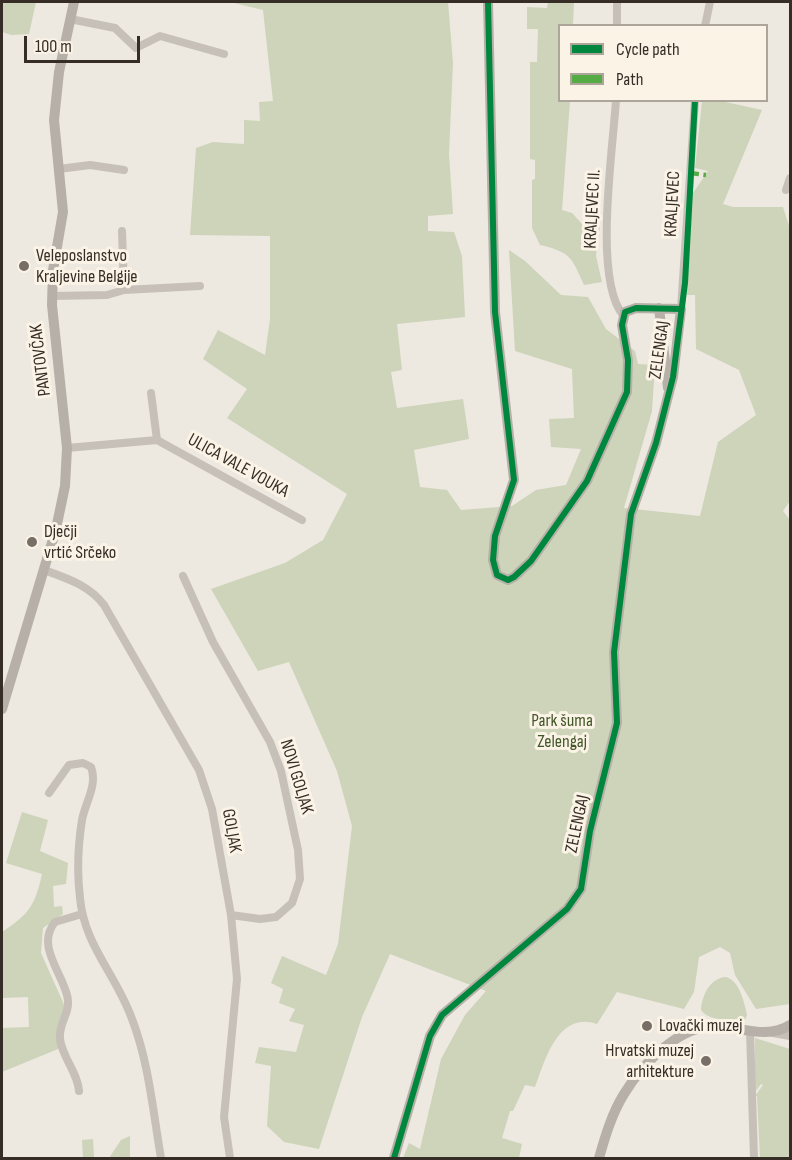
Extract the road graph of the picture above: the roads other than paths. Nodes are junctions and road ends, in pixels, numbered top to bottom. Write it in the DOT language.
graph roads {
  1 [pos="74,2"];
  2 [pos="488,2"];
  3 [pos="617,2"];
  4 [pos="710,2"];
  5 [pos="70,19"];
  6 [pos="617,24"];
  7 [pos="705,24"];
  8 [pos="224,54"];
  9 [pos="616,102"];
  10 [pos="695,102"];
  11 [pos="59,169"];
  12 [pos="124,170"];
  13 [pos="790,178"];
  14 [pos="786,190"];
  15 [pos="123,231"];
  16 [pos="200,286"];
  17 [pos="124,290"];
  18 [pos="52,296"];
  19 [pos="659,308"];
  20 [pos="681,309"];
  21 [pos="623,315"];
  22 [pos="151,393"];
  23 [pos="669,393"];
  24 [pos="157,440"];
  25 [pos="67,448"];
  26 [pos="302,520"];
  27 [pos="44,570"];
  28 [pos="183,576"];
  29 [pos="2,709"];
  30 [pos="49,794"];
  31 [pos="82,914"];
  32 [pos="231,915"];
  33 [pos="790,1025"];
  34 [pos="750,1030"];
  35 [pos="769,1032"];
  36 [pos="790,1036"];
  37 [pos="80,1091"];
  38 [pos="161,1158"];
  39 [pos="230,1158"];
  40 [pos="394,1158"];
  41 [pos="599,1158"];
  42 [pos="754,1158"];
  1 -- 5 [label="street, PANTOVČAK"];
  2 -- 21 [label="street, ZELENGAJ"];
  3 -- 6 [label="street"];
  4 -- 7 [label="street"];
  5 -- 8 [label="street"];
  5 -- 11 [label="street, PANTOVČAK"];
  9 -- 21 [label="street, KRALJEVEC II."];
  10 -- 20 [label="street, KRALJEVEC"];
  11 -- 12 [label="street"];
  11 -- 18 [label="street, PANTOVČAK"];
  13 -- 14 [label="street"];
  15 -- 17 [label="street"];
  16 -- 17 [label="street"];
  17 -- 18 [label="street"];
  18 -- 25 [label="street, PANTOVČAK"];
  19 -- 20 [label="street, ZELENGAJ"];
  19 -- 21 [label="street, ZELENGAJ"];
  19 -- 23 [label="street"];
  20 -- 23 [label="street, ZELENGAJ"];
  22 -- 24 [label="street"];
  23 -- 40 [label="street, ZELENGAJ"];
  24 -- 25 [label="street"];
  24 -- 26 [label="street, ULICA VALE VOUKA"];
  25 -- 27 [label="street, PANTOVČAK"];
  27 -- 29 [label="street, PANTOVČAK"];
  27 -- 32 [label="street, GOLJAK"];
  28 -- 32 [label="street, NOVI GOLJAK"];
  30 -- 31 [label="street"];
  31 -- 37 [label="street"];
  31 -- 38 [label="street"];
  32 -- 39 [label="street, GOLJAK"];
  33 -- 35 [label="street"];
  34 -- 35 [label="street"];
  34 -- 41 [label="street"];
  34 -- 42 [label="street"];
  35 -- 36 [label="street"];
}
